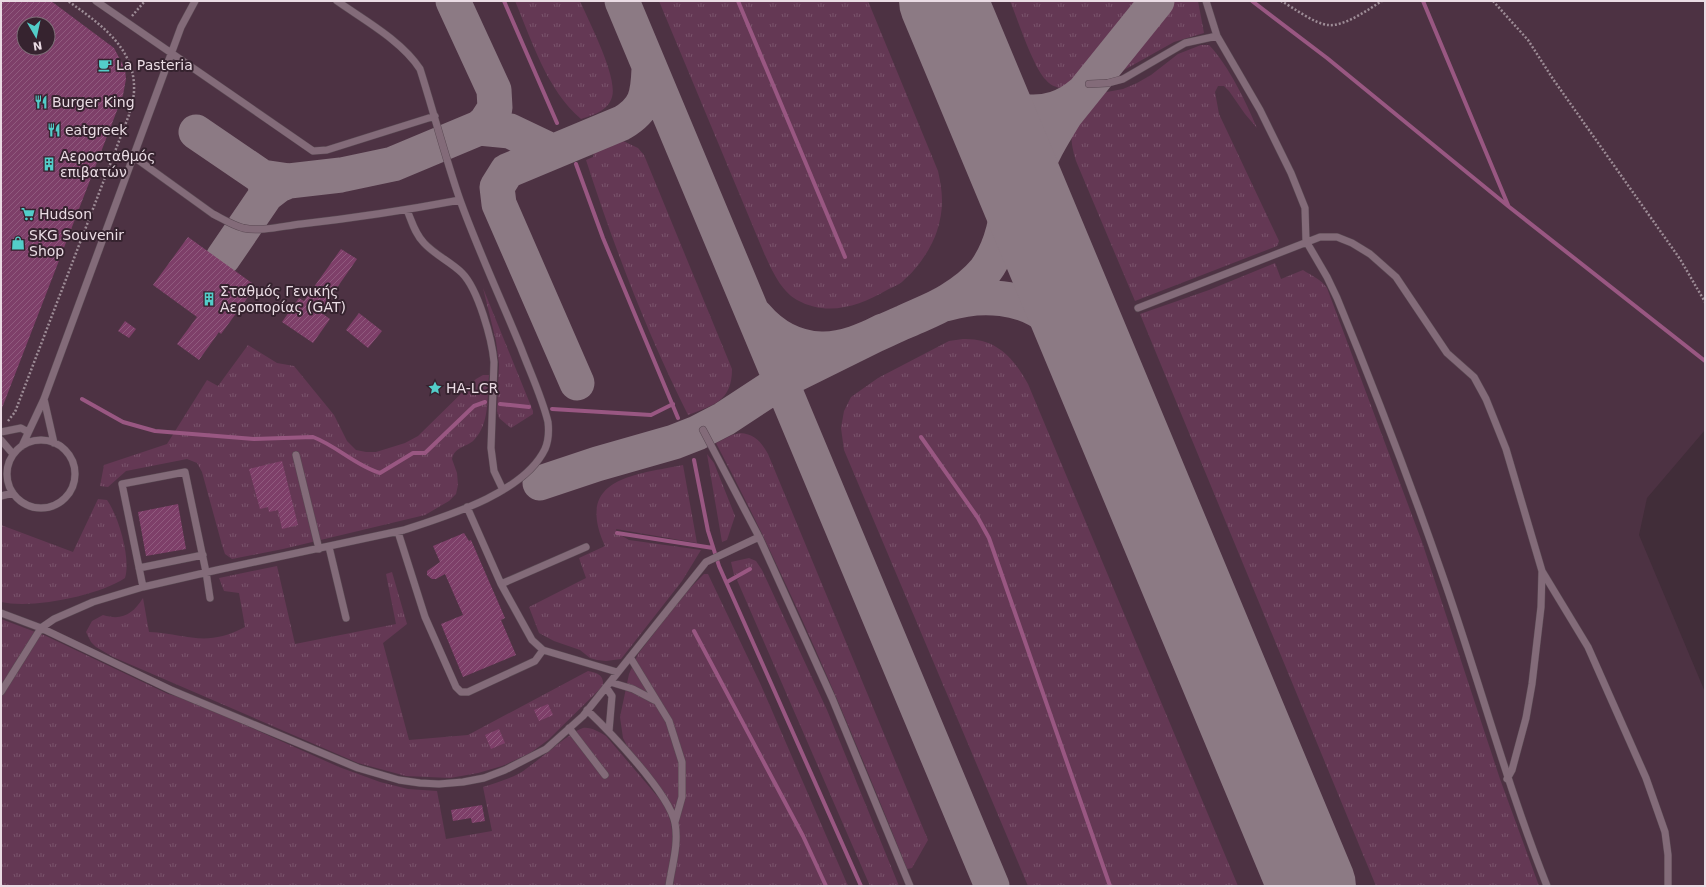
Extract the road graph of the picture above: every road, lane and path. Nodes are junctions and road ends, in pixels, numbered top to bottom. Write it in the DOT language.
graph roads {
  1 [pos="68,1"];
  2 [pos="96,1"];
  3 [pos="195,1"];
  4 [pos="337,1"];
  5 [pos="1206,1"];
  6 [pos="1281,1"];
  7 [pos="1382,1"];
  8 [pos="1493,1"];
  9 [pos="1217,36"];
  10 [pos="172,53"];
  11 [pos="1090,84"];
  12 [pos="435,116"];
  13 [pos="134,157"];
  14 [pos="460,200"];
  15 [pos="407,210"];
  16 [pos="1306,241"];
  17 [pos="1705,302"];
  18 [pos="1138,308"];
  19 [pos="44,400"];
  20 [pos="7,423"];
  21 [pos="704,430"];
  22 [pos="1,432"];
  23 [pos="28,432"];
  24 [pos="1,440"];
  25 [pos="54,443"];
  26 [pos="22,446"];
  27 [pos="14,454"];
  28 [pos="296,455"];
  29 [pos="5,463"];
  30 [pos="503,490"];
  31 [pos="12,493"];
  32 [pos="1,496"];
  33 [pos="467,507"];
  34 [pos="398,532"];
  35 [pos="758,537"];
  36 [pos="329,547"];
  37 [pos="586,547"];
  38 [pos="319,549"];
  39 [pos="203,555"];
  40 [pos="139,568"];
  41 [pos="1542,571"];
  42 [pos="206,572"];
  43 [pos="501,584"];
  44 [pos="143,587"];
  45 [pos="210,598"];
  46 [pos="1,613"];
  47 [pos="346,618"];
  48 [pos="40,628"];
  49 [pos="543,650"];
  50 [pos="630,657"];
  51 [pos="617,672"];
  52 [pos="608,685"];
  53 [pos="1,692"];
  54 [pos="654,700"];
  55 [pos="587,710"];
  56 [pos="569,728"];
  57 [pos="609,731"];
  58 [pos="604,775"];
  59 [pos="1507,779"];
  60 [pos="675,822"];
  61 [pos="669,886"];
  62 [pos="910,886"];
  63 [pos="1547,886"];
  64 [pos="1668,886"];
  1 -- 20 [label="path"];
  2 -- 10 [label="lane"];
  3 -- 10 [label="lane"];
  4 -- 12 [label="lane"];
  5 -- 9 [label="lane"];
  6 -- 7 [label="path"];
  8 -- 17 [label="path"];
  9 -- 11 [label="lane"];
  9 -- 16 [label="lane"];
  10 -- 12 [label="lane"];
  10 -- 13 [label="lane"];
  12 -- 14 [label="lane"];
  13 -- 15 [label="lane"];
  13 -- 19 [label="lane"];
  14 -- 15 [label="lane"];
  14 -- 30 [label="lane"];
  15 -- 30 [label="lane"];
  16 -- 18 [label="lane"];
  16 -- 41 [label="lane"];
  16 -- 59 [label="lane"];
  19 -- 23 [label="lane"];
  19 -- 25 [label="lane"];
  21 -- 35 [label="lane"];
  22 -- 23 [label="lane"];
  23 -- 26 [label="lane"];
  24 -- 27 [label="lane"];
  25 -- 26 [label="lane"];
  25 -- 31 [label="lane"];
  26 -- 27 [label="lane"];
  27 -- 29 [label="lane"];
  28 -- 38 [label="lane"];
  29 -- 31 [label="lane"];
  30 -- 33 [label="lane"];
  31 -- 32 [label="lane"];
  33 -- 34 [label="lane"];
  33 -- 43 [label="lane"];
  34 -- 36 [label="lane"];
  34 -- 49 [label="lane"];
  35 -- 50 [label="lane"];
  35 -- 62 [label="lane"];
  36 -- 38 [label="lane"];
  36 -- 47 [label="lane"];
  37 -- 43 [label="lane"];
  38 -- 42 [label="lane"];
  39 -- 40 [label="lane"];
  39 -- 40 [label="lane"];
  39 -- 42 [label="lane"];
  40 -- 44 [label="lane"];
  41 -- 59 [label="lane"];
  41 -- 64 [label="lane"];
  42 -- 44 [label="lane"];
  42 -- 45 [label="lane"];
  43 -- 49 [label="lane"];
  44 -- 48 [label="lane"];
  46 -- 48 [label="lane"];
  48 -- 53 [label="lane"];
  48 -- 56 [label="lane"];
  49 -- 51 [label="lane"];
  50 -- 51 [label="lane"];
  50 -- 54 [label="lane"];
  51 -- 52 [label="lane"];
  52 -- 54 [label="lane"];
  52 -- 55 [label="lane"];
  52 -- 57 [label="lane"];
  54 -- 60 [label="lane"];
  55 -- 56 [label="lane"];
  55 -- 57 [label="lane"];
  56 -- 58 [label="lane"];
  57 -- 60 [label="lane"];
  59 -- 63 [label="lane"];
  60 -- 61 [label="lane"];
}
